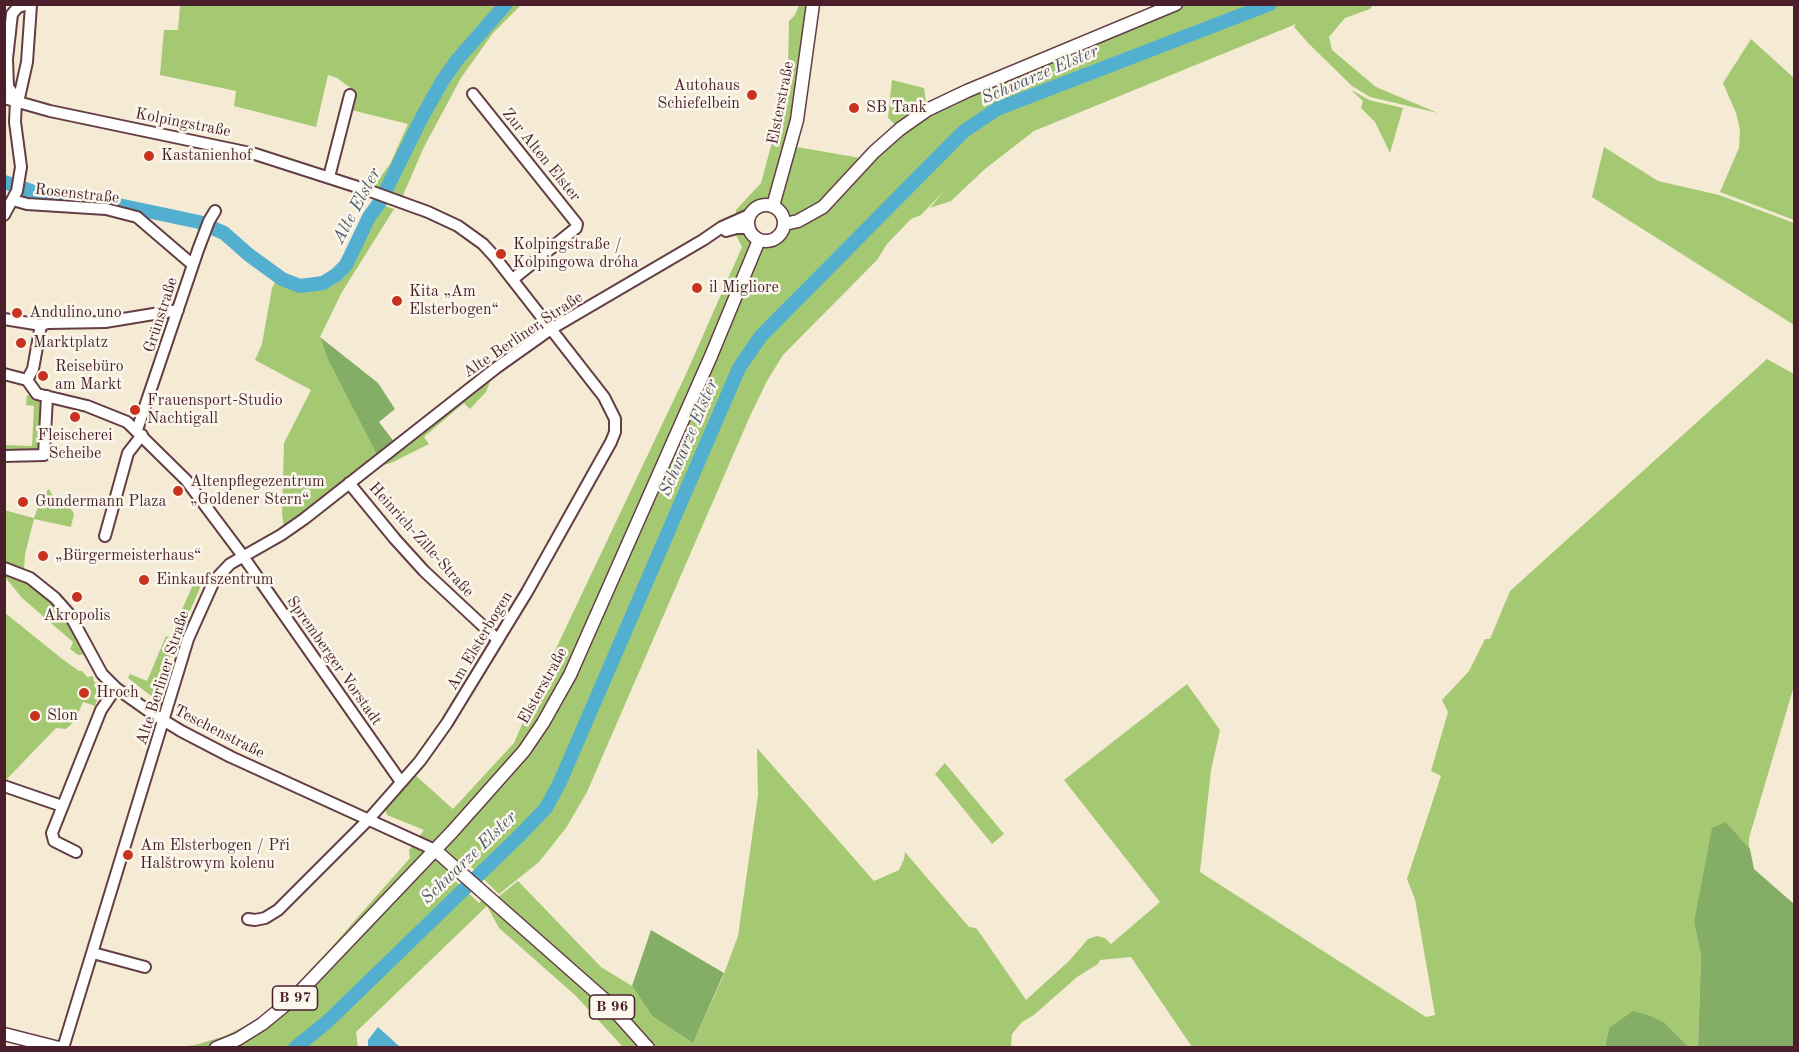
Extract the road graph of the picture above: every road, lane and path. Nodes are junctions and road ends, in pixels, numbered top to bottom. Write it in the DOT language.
graph roads {
  1 [pos="10,4"];
  2 [pos="813,4"];
  3 [pos="1176,4"];
  4 [pos="4,60"];
  5 [pos="473,94"];
  6 [pos="350,95"];
  7 [pos="4,98"];
  8 [pos="18,98"];
  9 [pos="10,122"];
  10 [pos="329,177"];
  11 [pos="16,191"];
  12 [pos="773,206"];
  13 [pos="4,215"];
  14 [pos="749,215"];
  15 [pos="210,220"];
  16 [pos="785,224"];
  17 [pos="749,228"];
  18 [pos="703,240"];
  19 [pos="759,240"];
  20 [pos="193,265"];
  21 [pos="513,279"];
  22 [pos="178,310"];
  23 [pos="4,319"];
  24 [pos="41,325"];
  25 [pos="551,329"];
  26 [pos="4,374"];
  27 [pos="27,380"];
  28 [pos="47,396"];
  29 [pos="139,433"];
  30 [pos="4,456"];
  31 [pos="349,483"];
  32 [pos="105,536"];
  33 [pos="243,556"];
  34 [pos="4,568"];
  35 [pos="498,640"];
  36 [pos="116,688"];
  37 [pos="163,720"];
  38 [pos="401,782"];
  39 [pos="4,786"];
  40 [pos="62,806"];
  41 [pos="369,819"];
  42 [pos="435,850"];
  43 [pos="76,852"];
  44 [pos="248,919"];
  45 [pos="93,953"];
  46 [pos="145,968"];
  47 [pos="4,1034"];
  48 [pos="61,1047"];
  49 [pos="216,1047"];
  50 [pos="648,1047"];
  1 -- 4 [label="street"];
  2 -- 12 [label="main road, Elsterstraße"];
  3 -- 16 [label="main road"];
  5 -- 21 [label="street, Zur Alten Elster"];
  6 -- 10 [label="street"];
  7 -- 8 [label="street, Kolpingstraße"];
  8 -- 8 [label="street"];
  8 -- 9 [label="street"];
  8 -- 10 [label="street, Kolpingstraße"];
  9 -- 11 [label="street"];
  10 -- 21 [label="street, Kolpingstraße"];
  11 -- 13 [label="street"];
  11 -- 20 [label="street, Rosenstraße"];
  12 -- 14 [label="main road"];
  12 -- 16 [label="main road"];
  14 -- 17 [label="main road"];
  14 -- 18 [label="street, Alte Berliner Straße"];
  15 -- 20 [label="street, Grünstraße"];
  16 -- 19 [label="main road"];
  17 -- 18 [label="street, Alte Berliner Straße"];
  17 -- 19 [label="main road"];
  18 -- 25 [label="street, Alte Berliner Straße"];
  19 -- 42 [label="main road, Elsterstraße"];
  20 -- 22 [label="street, Grünstraße"];
  21 -- 25 [label="street, Kolpingstraße"];
  22 -- 24 [label="street"];
  22 -- 29 [label="street, Grünstraße"];
  23 -- 24 [label="street"];
  24 -- 27 [label="street"];
  25 -- 31 [label="street, Alte Berliner Straße"];
  25 -- 35 [label="street, Am Elsterbogen"];
  26 -- 27 [label="street"];
  27 -- 28 [label="street"];
  28 -- 29 [label="street, Spremberger Vorstadt"];
  28 -- 30 [label="street"];
  29 -- 32 [label="street, Grünstraße"];
  29 -- 33 [label="street, Spremberger Vorstadt"];
  31 -- 33 [label="street, Alte Berliner Straße"];
  31 -- 35 [label="street, Heinrich-Zille-Straße"];
  33 -- 37 [label="street, Alte Berliner Straße"];
  33 -- 38 [label="street, Spremberger Vorstadt"];
  34 -- 36 [label="street, Teschenstraße"];
  35 -- 38 [label="street, Am Elsterbogen"];
  36 -- 37 [label="street, Teschenstraße"];
  36 -- 40 [label="street"];
  37 -- 41 [label="street, Teschenstraße"];
  37 -- 45 [label="street, Alte Berliner Straße"];
  38 -- 41 [label="street, Am Elsterbogen"];
  39 -- 40 [label="street"];
  40 -- 43 [label="street"];
  41 -- 42 [label="street, Teschenstraße"];
  41 -- 44 [label="street, Am Elsterbogen"];
  42 -- 49 [label="main road, Elsterstraße / B 97"];
  42 -- 50 [label="main road, B 96"];
  45 -- 46 [label="street"];
  45 -- 48 [label="street, Alte Berliner Straße"];
  47 -- 48 [label="main road"];
}
